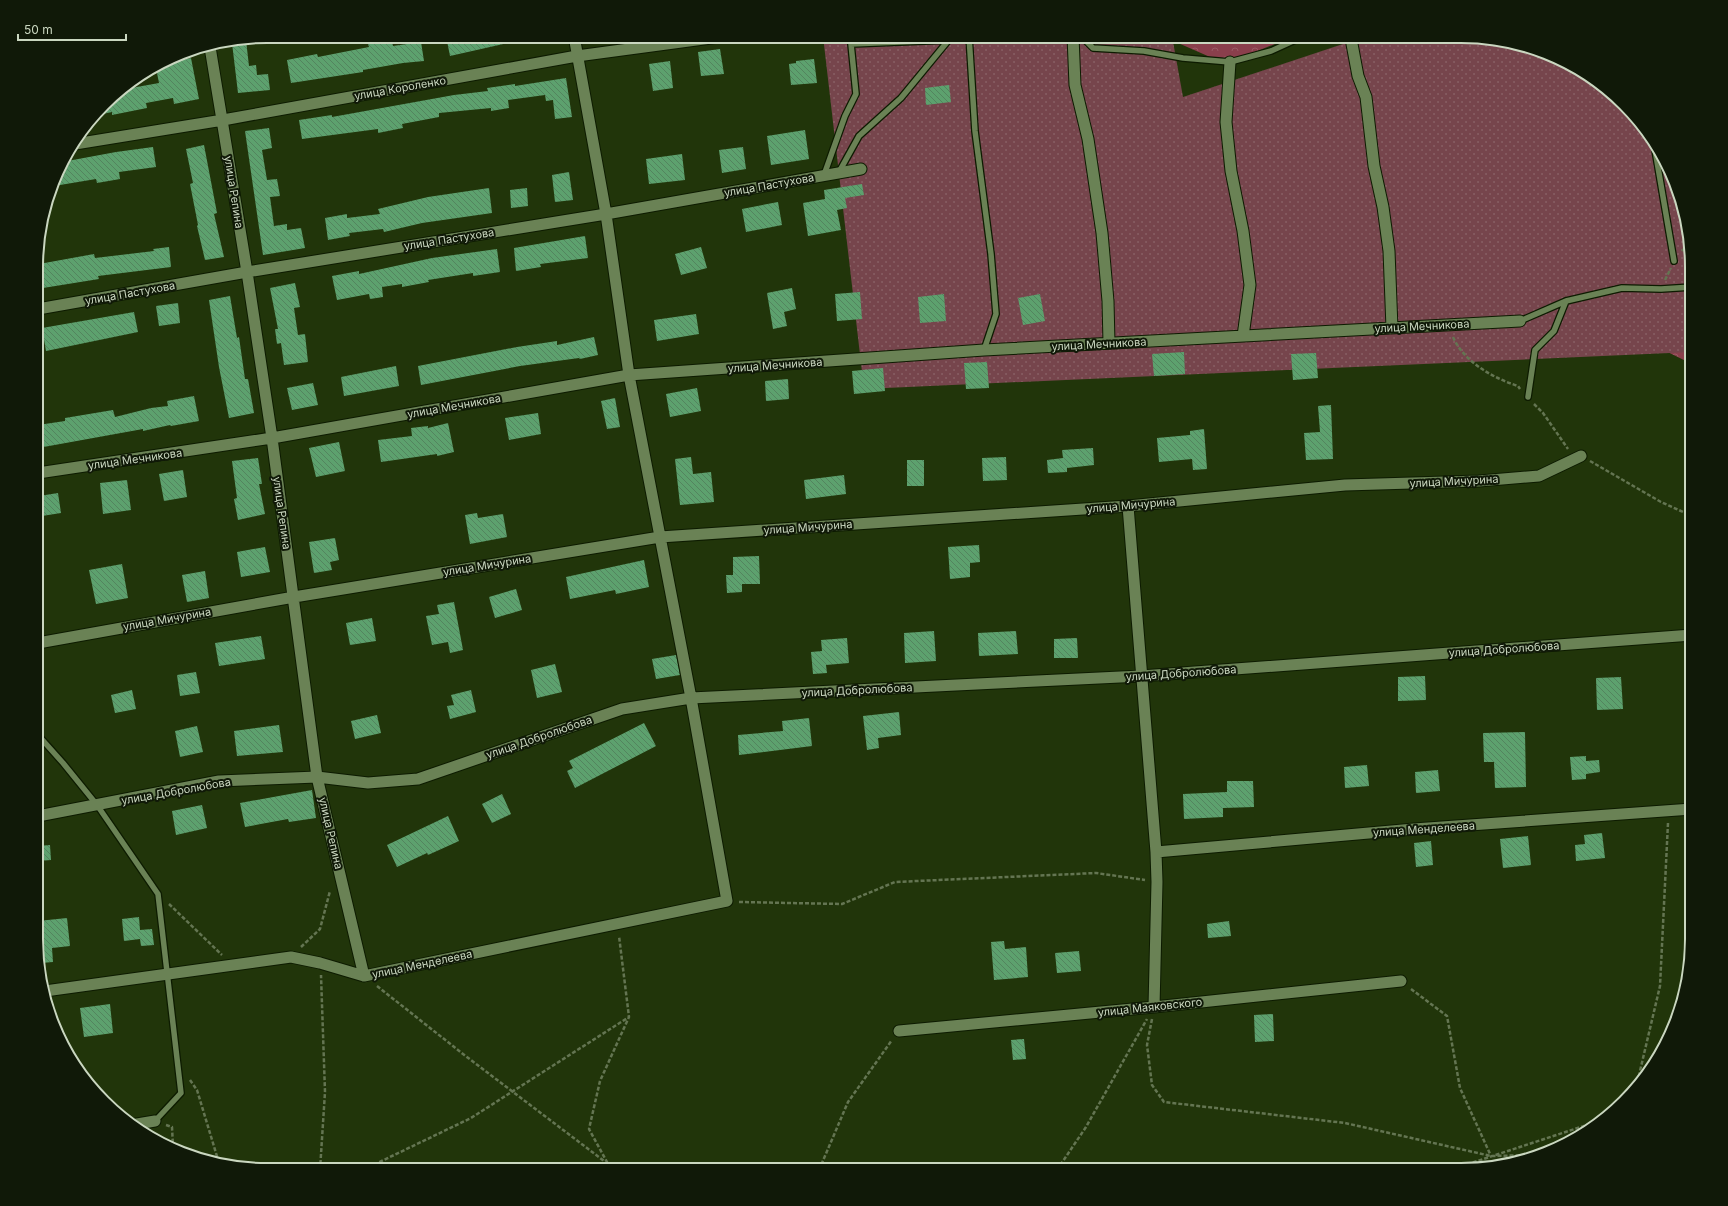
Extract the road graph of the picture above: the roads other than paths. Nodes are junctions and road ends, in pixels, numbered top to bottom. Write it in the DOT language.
graph roads {
  1 [pos="575,43"];
  2 [pos="674,43"];
  3 [pos="868,43"];
  4 [pos="946,43"];
  5 [pos="969,43"];
  6 [pos="1073,43"];
  7 [pos="1088,43"];
  8 [pos="1289,43"];
  9 [pos="1352,43"];
  10 [pos="211,51"];
  11 [pos="577,56"];
  12 [pos="1230,62"];
  13 [pos="223,120"];
  14 [pos="81,143"];
  15 [pos="1656,157"];
  16 [pos="861,169"];
  17 [pos="839,173"];
  18 [pos="824,175"];
  19 [pos="606,214"];
  20 [pos="1674,261"];
  21 [pos="247,272"];
  22 [pos="1685,287"];
  23 [pos="1566,301"];
  24 [pos="43,308"];
  25 [pos="1520,321"];
  26 [pos="1392,328"];
  27 [pos="1243,336"];
  28 [pos="1109,343"];
  29 [pos="984,350"];
  30 [pos="629,375"];
  31 [pos="1528,397"];
  32 [pos="272,438"];
  33 [pos="1581,456"];
  34 [pos="43,472"];
  35 [pos="1128,506"];
  36 [pos="660,537"];
  37 [pos="294,596"];
  38 [pos="1685,636"];
  39 [pos="43,642"];
  40 [pos="1142,676"];
  41 [pos="691,698"];
  42 [pos="43,741"];
  43 [pos="317,777"];
  44 [pos="98,805"];
  45 [pos="1685,810"];
  46 [pos="43,815"];
  47 [pos="1156,852"];
  48 [pos="167,973"];
  49 [pos="364,976"];
  50 [pos="1401,981"];
  51 [pos="49,990"];
  52 [pos="1154,1007"];
  53 [pos="899,1031"];
  54 [pos="155,1121"];
  55 [pos="141,1123"];
  1 -- 11 [label="street"];
  2 -- 11 [label="street, улица Короленко"];
  3 -- 18 [label="lane"];
  4 -- 17 [label="lane"];
  5 -- 29 [label="lane"];
  6 -- 28 [label="street"];
  7 -- 12 [label="lane"];
  8 -- 12 [label="lane"];
  9 -- 26 [label="street"];
  10 -- 13 [label="street, улица Репина"];
  11 -- 13 [label="street, улица Короленко"];
  11 -- 19 [label="street"];
  12 -- 27 [label="street"];
  13 -- 14 [label="street, улица Короленко"];
  13 -- 21 [label="street, улица Репина"];
  15 -- 20 [label="lane"];
  16 -- 17 [label="street, улица Пастухова"];
  17 -- 18 [label="street, улица Пастухова"];
  18 -- 19 [label="street, улица Пастухова"];
  19 -- 21 [label="street, улица Пастухова"];
  19 -- 30 [label="street"];
  21 -- 24 [label="street, улица Пастухова"];
  21 -- 32 [label="street, улица Репина"];
  22 -- 23 [label="lane"];
  23 -- 25 [label="lane"];
  23 -- 31 [label="lane"];
  25 -- 26 [label="street, улица Мечникова"];
  26 -- 27 [label="street, улица Мечникова"];
  27 -- 28 [label="street, улица Мечникова"];
  28 -- 29 [label="street, улица Мечникова"];
  29 -- 30 [label="street, улица Мечникова"];
  30 -- 32 [label="street, улица Мечникова"];
  30 -- 36 [label="street"];
  32 -- 34 [label="street, улица Мечникова"];
  32 -- 37 [label="street, улица Репина"];
  33 -- 35 [label="street, улица Мичурина"];
  35 -- 36 [label="street, улица Мичурина"];
  35 -- 40 [label="street"];
  36 -- 37 [label="street, улица Мичурина"];
  36 -- 41 [label="street"];
  37 -- 39 [label="street, улица Мичурина"];
  37 -- 43 [label="street, улица Репина"];
  38 -- 40 [label="street, улица Добролюбова"];
  40 -- 41 [label="street, улица Добролюбова"];
  40 -- 47 [label="street"];
  41 -- 43 [label="street, улица Добролюбова"];
  41 -- 49 [label="street, улица Менделеева"];
  42 -- 44 [label="lane"];
  43 -- 44 [label="street, улица Добролюбова"];
  43 -- 49 [label="street, улица Репина"];
  44 -- 46 [label="street, улица Добролюбова"];
  44 -- 48 [label="lane"];
  45 -- 47 [label="street, улица Менделеева"];
  47 -- 52 [label="street"];
  48 -- 49 [label="street, улица Менделеева"];
  48 -- 51 [label="street, улица Менделеева"];
  48 -- 54 [label="lane"];
  50 -- 52 [label="street, улица Маяковского"];
  52 -- 53 [label="street, улица Маяковского"];
  54 -- 55 [label="street"];
}
